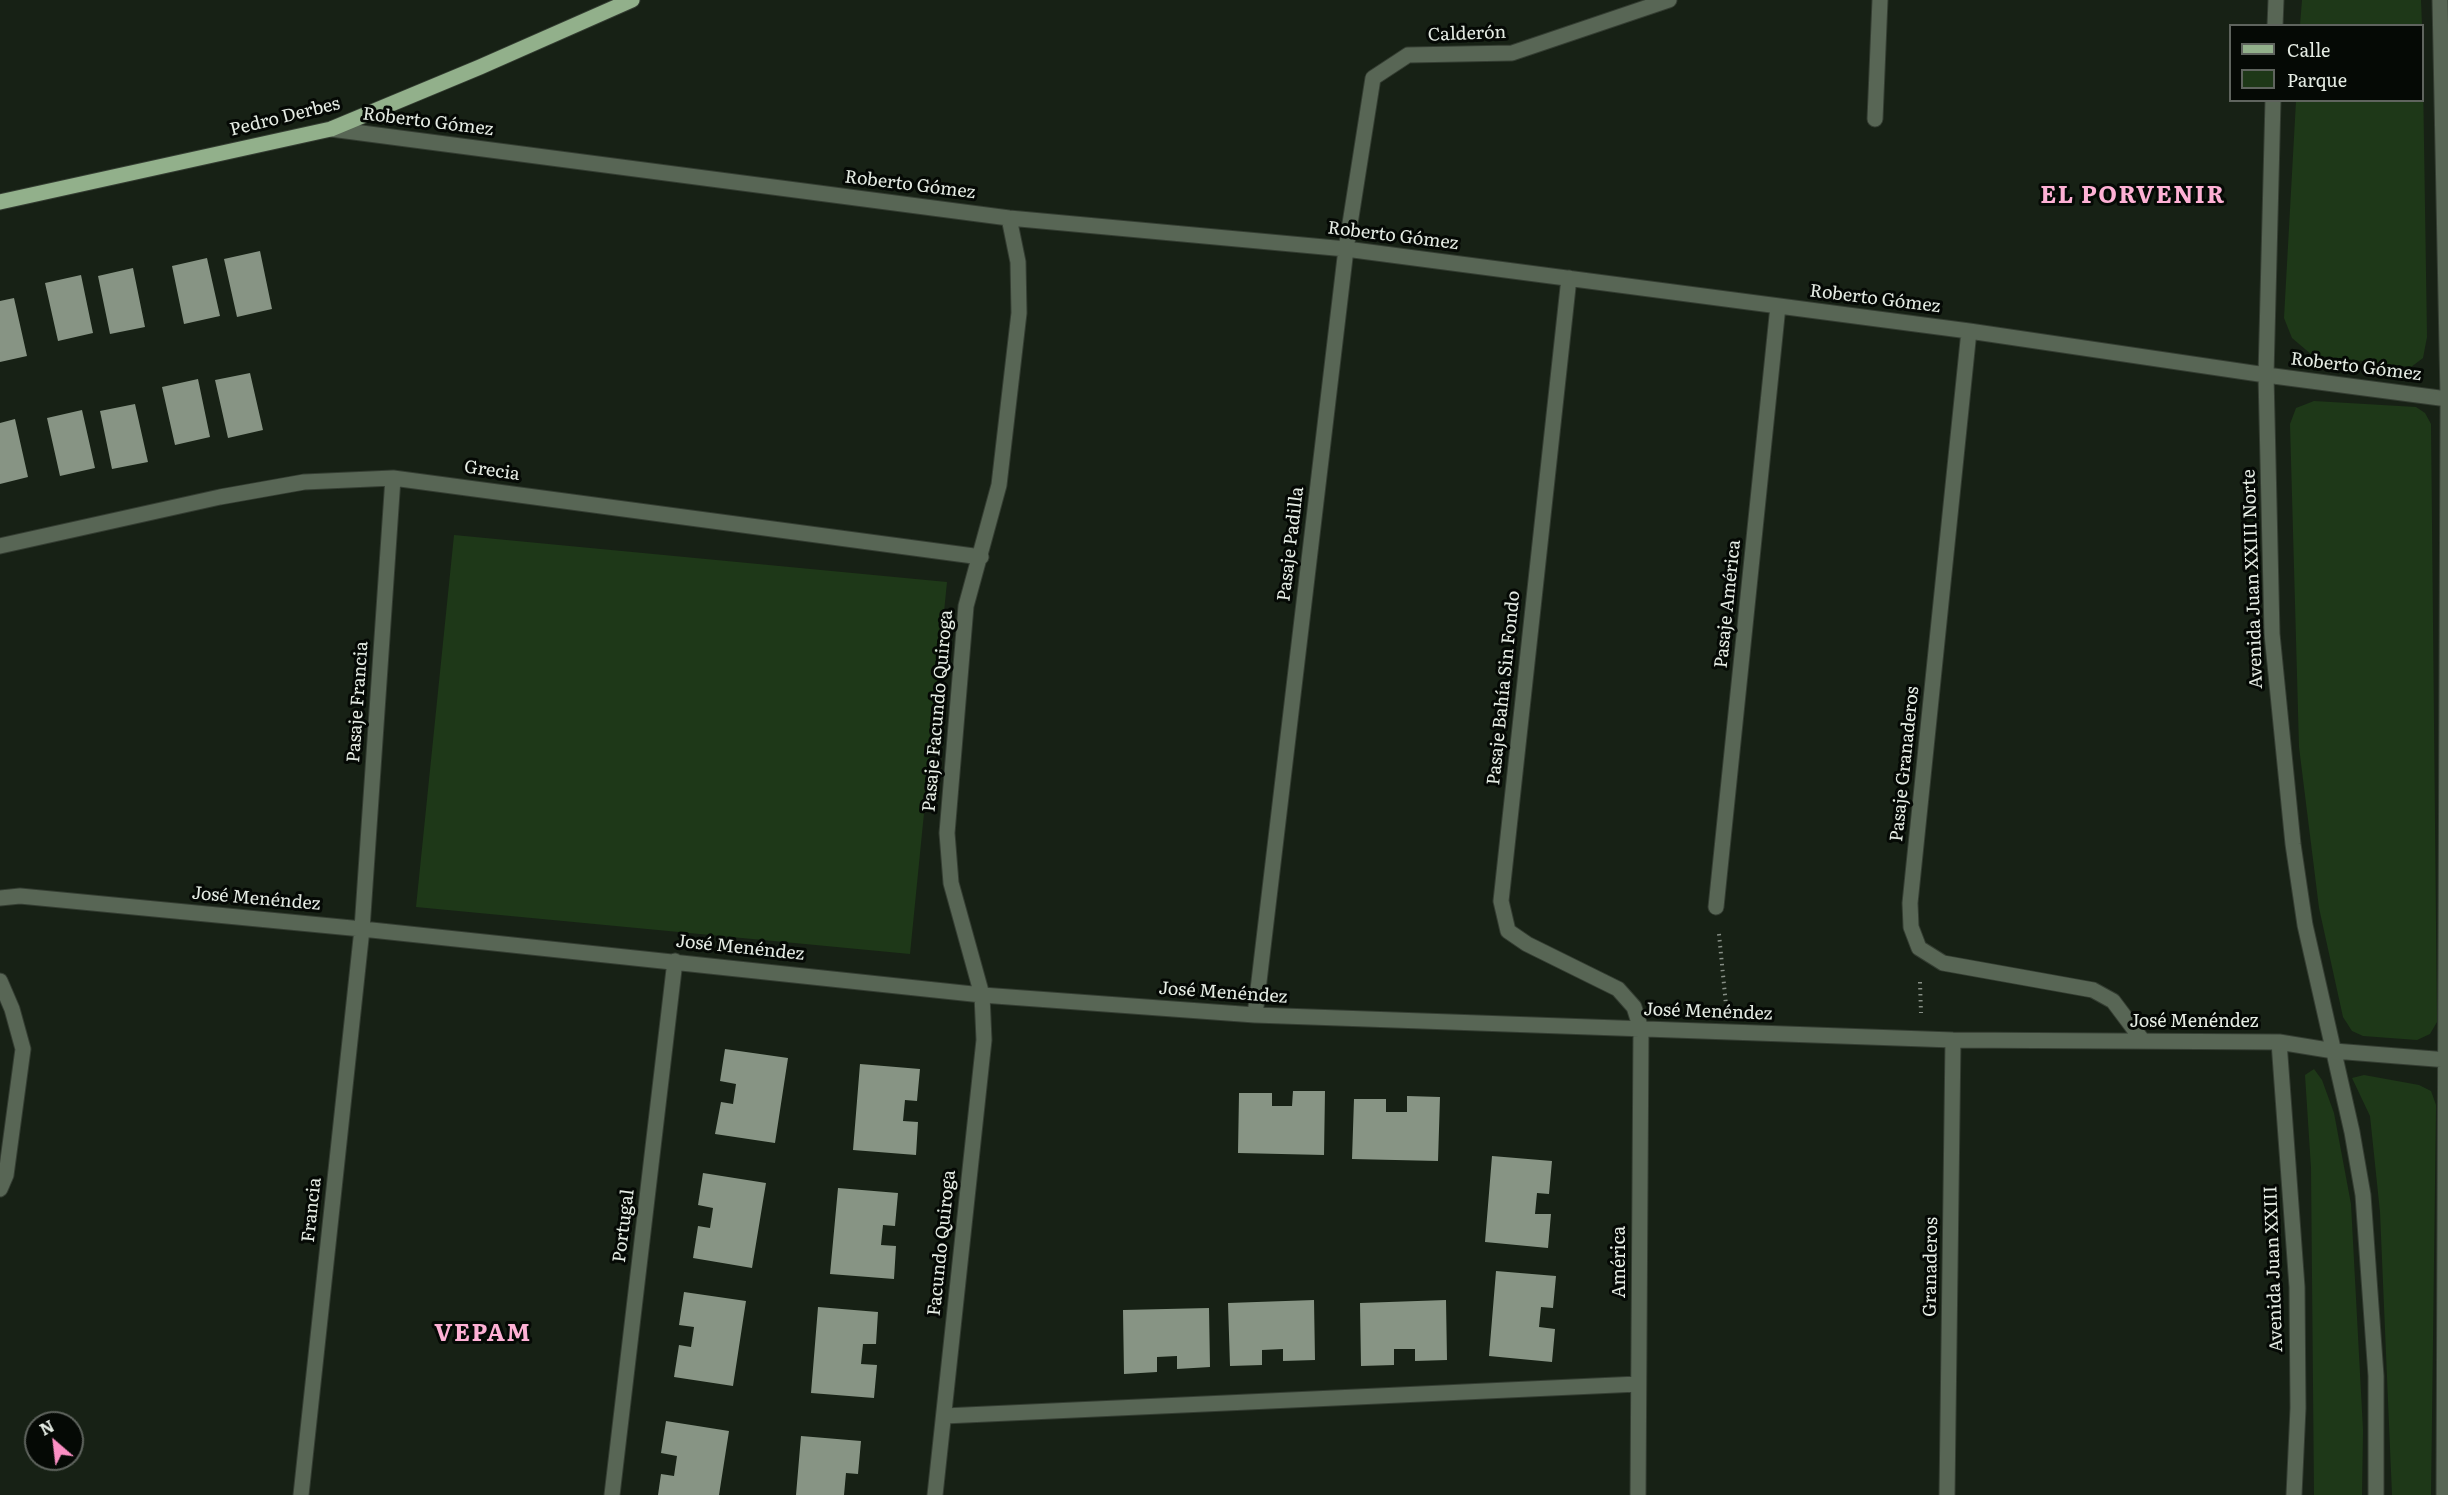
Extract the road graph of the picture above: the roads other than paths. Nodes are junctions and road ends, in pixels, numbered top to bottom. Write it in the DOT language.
graph roads {
  1 [pos="632,0"];
  2 [pos="1669,0"];
  3 [pos="1880,0"];
  4 [pos="2276,0"];
  5 [pos="2440,0"];
  6 [pos="2275,24"];
  7 [pos="1373,78"];
  8 [pos="2273,102"];
  9 [pos="1875,118"];
  10 [pos="331,129"];
  11 [pos="0,202"];
  12 [pos="1008,218"];
  13 [pos="1346,249"];
  14 [pos="1569,278"];
  15 [pos="1779,306"];
  16 [pos="1969,331"];
  17 [pos="2266,375"];
  18 [pos="2448,398"];
  19 [pos="2448,404"];
  20 [pos="393,478"];
  21 [pos="0,546"];
  22 [pos="981,557"];
  23 [pos="0,898"];
  24 [pos="1716,907"];
  25 [pos="362,929"];
  26 [pos="675,961"];
  27 [pos="0,981"];
  28 [pos="982,995"];
  29 [pos="1255,1015"];
  30 [pos="1641,1029"];
  31 [pos="1953,1040"];
  32 [pos="2143,1041"];
  33 [pos="2279,1042"];
  34 [pos="2334,1051"];
  35 [pos="2447,1060"];
  36 [pos="0,1189"];
  37 [pos="1638,1384"];
  38 [pos="944,1416"];
  39 [pos="301,1495"];
  40 [pos="612,1495"];
  41 [pos="935,1495"];
  42 [pos="1638,1495"];
  43 [pos="1947,1495"];
  44 [pos="2294,1495"];
  45 [pos="2376,1495"];
  46 [pos="2444,1495"];
  1 -- 10 [label="main road, Pedro Derbes"];
  2 -- 7 [label="street, Calderón"];
  3 -- 9 [label="street"];
  4 -- 6 [label="street"];
  5 -- 18 [label="street"];
  7 -- 13 [label="street, Pasaje Padilla"];
  8 -- 17 [label="street, Avenida Juan XXIII Norte"];
  10 -- 11 [label="main road, Pedro Derbes"];
  10 -- 12 [label="street, Roberto Gómez"];
  12 -- 13 [label="street, Roberto Gómez"];
  12 -- 22 [label="street, Pasaje Facundo Quiroga"];
  13 -- 14 [label="street, Roberto Gómez"];
  13 -- 29 [label="street, Pasaje Padilla"];
  14 -- 15 [label="street, Roberto Gómez"];
  14 -- 30 [label="street, Pasaje Bahía Sin Fondo"];
  15 -- 16 [label="street, Roberto Gómez"];
  15 -- 24 [label="street, Pasaje América"];
  16 -- 17 [label="street, Roberto Gómez"];
  16 -- 32 [label="street, Pasaje Granaderos"];
  17 -- 18 [label="street, Roberto Gómez"];
  17 -- 34 [label="street, Avenida Juan XXIII Norte"];
  19 -- 35 [label="street"];
  20 -- 21 [label="street, Grecia"];
  20 -- 22 [label="street, Grecia"];
  20 -- 25 [label="street, Pasaje Francia"];
  22 -- 28 [label="street, Pasaje Facundo Quiroga"];
  23 -- 25 [label="street, José Menéndez"];
  25 -- 26 [label="street, José Menéndez"];
  25 -- 39 [label="street, Francia"];
  26 -- 28 [label="street, José Menéndez"];
  26 -- 40 [label="street, Portugal"];
  27 -- 36 [label="street"];
  28 -- 29 [label="street, José Menéndez"];
  28 -- 38 [label="street, Facundo Quiroga"];
  29 -- 30 [label="street, José Menéndez"];
  30 -- 31 [label="street, José Menéndez"];
  30 -- 37 [label="street, América"];
  31 -- 32 [label="street, José Menéndez"];
  31 -- 43 [label="street, Granaderos"];
  32 -- 33 [label="street, José Menéndez"];
  33 -- 34 [label="street, José Menéndez"];
  33 -- 44 [label="street, Avenida Juan XXIII"];
  34 -- 35 [label="street, José Menéndez"];
  34 -- 45 [label="street"];
  35 -- 46 [label="street"];
  37 -- 38 [label="street"];
  37 -- 42 [label="street, América"];
  38 -- 41 [label="street, Facundo Quiroga"];
}
